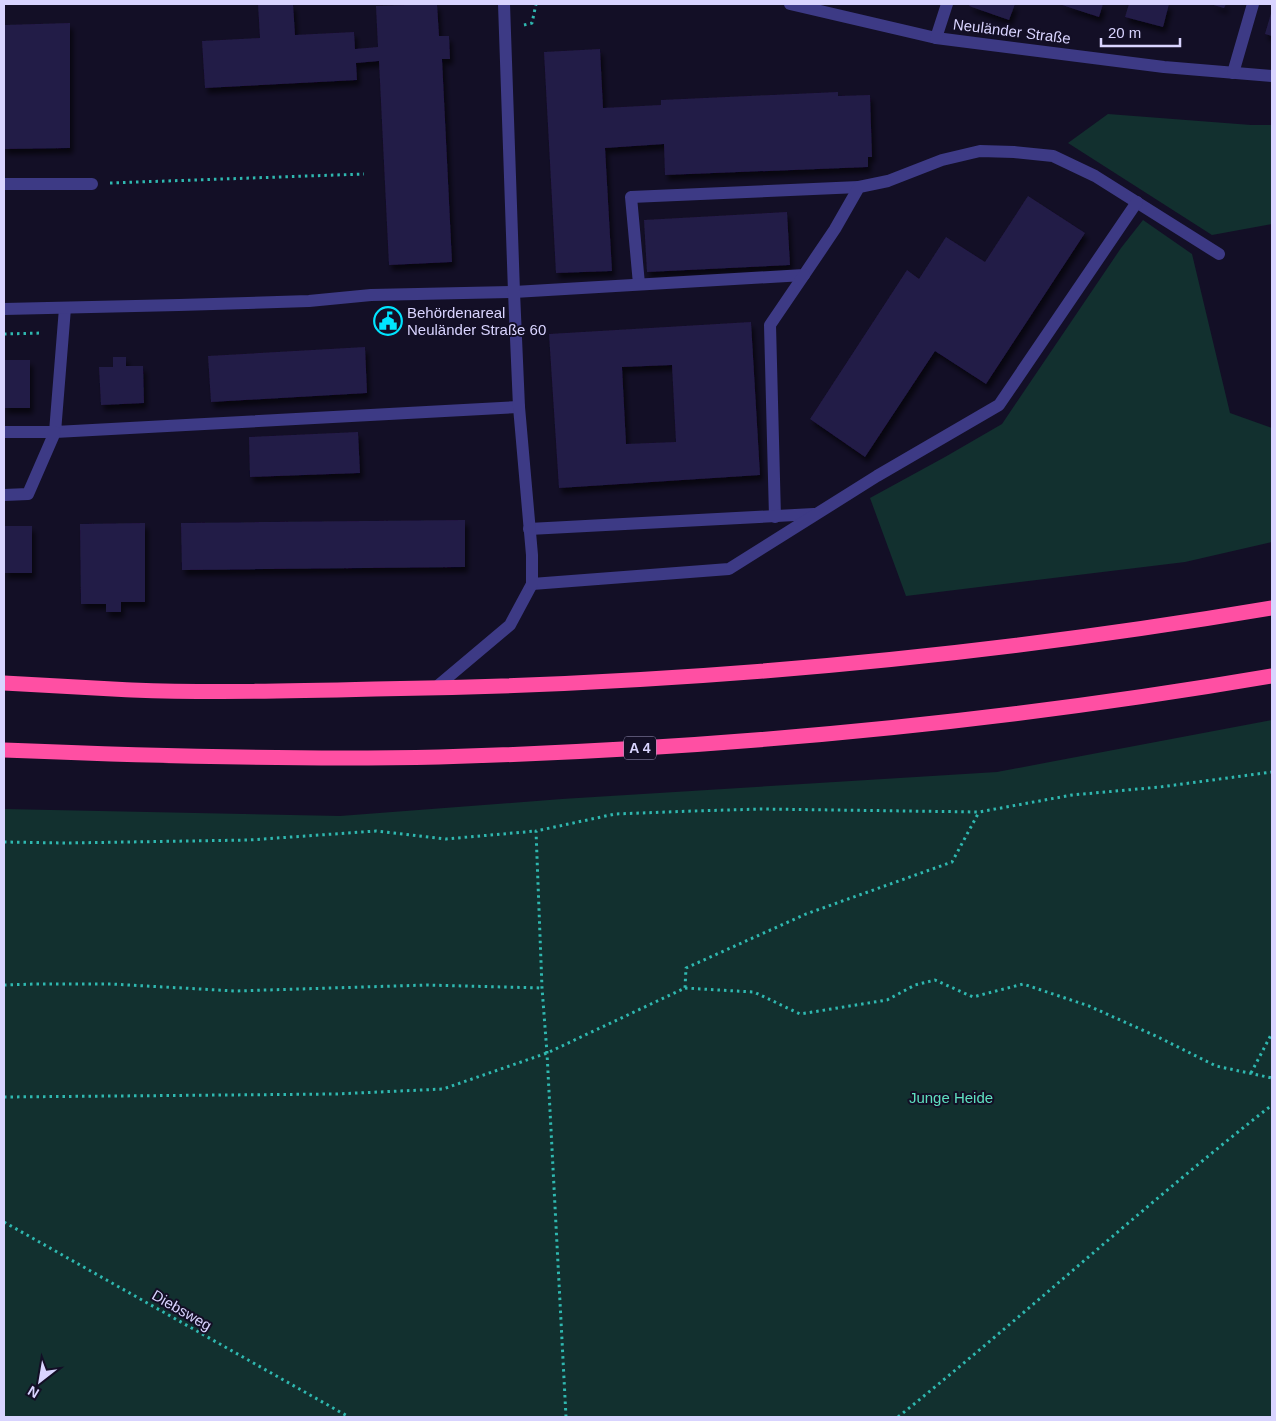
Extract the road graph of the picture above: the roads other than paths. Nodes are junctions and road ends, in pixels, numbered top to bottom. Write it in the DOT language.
graph roads {
  1 [pos="504,4"];
  2 [pos="790,4"];
  3 [pos="947,4"];
  4 [pos="1253,4"];
  5 [pos="936,38"];
  6 [pos="1233,73"];
  7 [pos="1272,76"];
  8 [pos="4,184"];
  9 [pos="92,184"];
  10 [pos="859,187"];
  11 [pos="1137,202"];
  12 [pos="1219,254"];
  13 [pos="804,275"];
  14 [pos="639,284"];
  15 [pos="514,292"];
  16 [pos="4,308"];
  17 [pos="65,308"];
  18 [pos="519,407"];
  19 [pos="4,432"];
  20 [pos="55,432"];
  21 [pos="4,495"];
  22 [pos="816,514"];
  23 [pos="775,517"];
  24 [pos="530,529"];
  25 [pos="532,584"];
  26 [pos="1272,608"];
  27 [pos="1272,676"];
  28 [pos="4,683"];
  29 [pos="434,688"];
  30 [pos="4,750"];
  1 -- 15 [label="street"];
  2 -- 5 [label="street, Neuländer Straße"];
  3 -- 5 [label="street"];
  4 -- 6 [label="street"];
  5 -- 6 [label="street, Neuländer Straße"];
  6 -- 7 [label="street, Neuländer Straße"];
  8 -- 9 [label="street"];
  10 -- 11 [label="street"];
  10 -- 13 [label="street"];
  10 -- 14 [label="street"];
  11 -- 12 [label="street"];
  11 -- 22 [label="street"];
  13 -- 14 [label="street"];
  13 -- 23 [label="street"];
  14 -- 15 [label="street"];
  15 -- 17 [label="street"];
  15 -- 18 [label="street"];
  16 -- 17 [label="street"];
  17 -- 20 [label="street"];
  18 -- 20 [label="street"];
  18 -- 24 [label="street"];
  19 -- 20 [label="street"];
  20 -- 21 [label="street"];
  22 -- 23 [label="street"];
  22 -- 25 [label="street"];
  23 -- 24 [label="street"];
  24 -- 25 [label="street"];
  25 -- 29 [label="street"];
  26 -- 29 [label="highway"];
  27 -- 30 [label="highway, A 4"];
  28 -- 29 [label="highway"];
}
